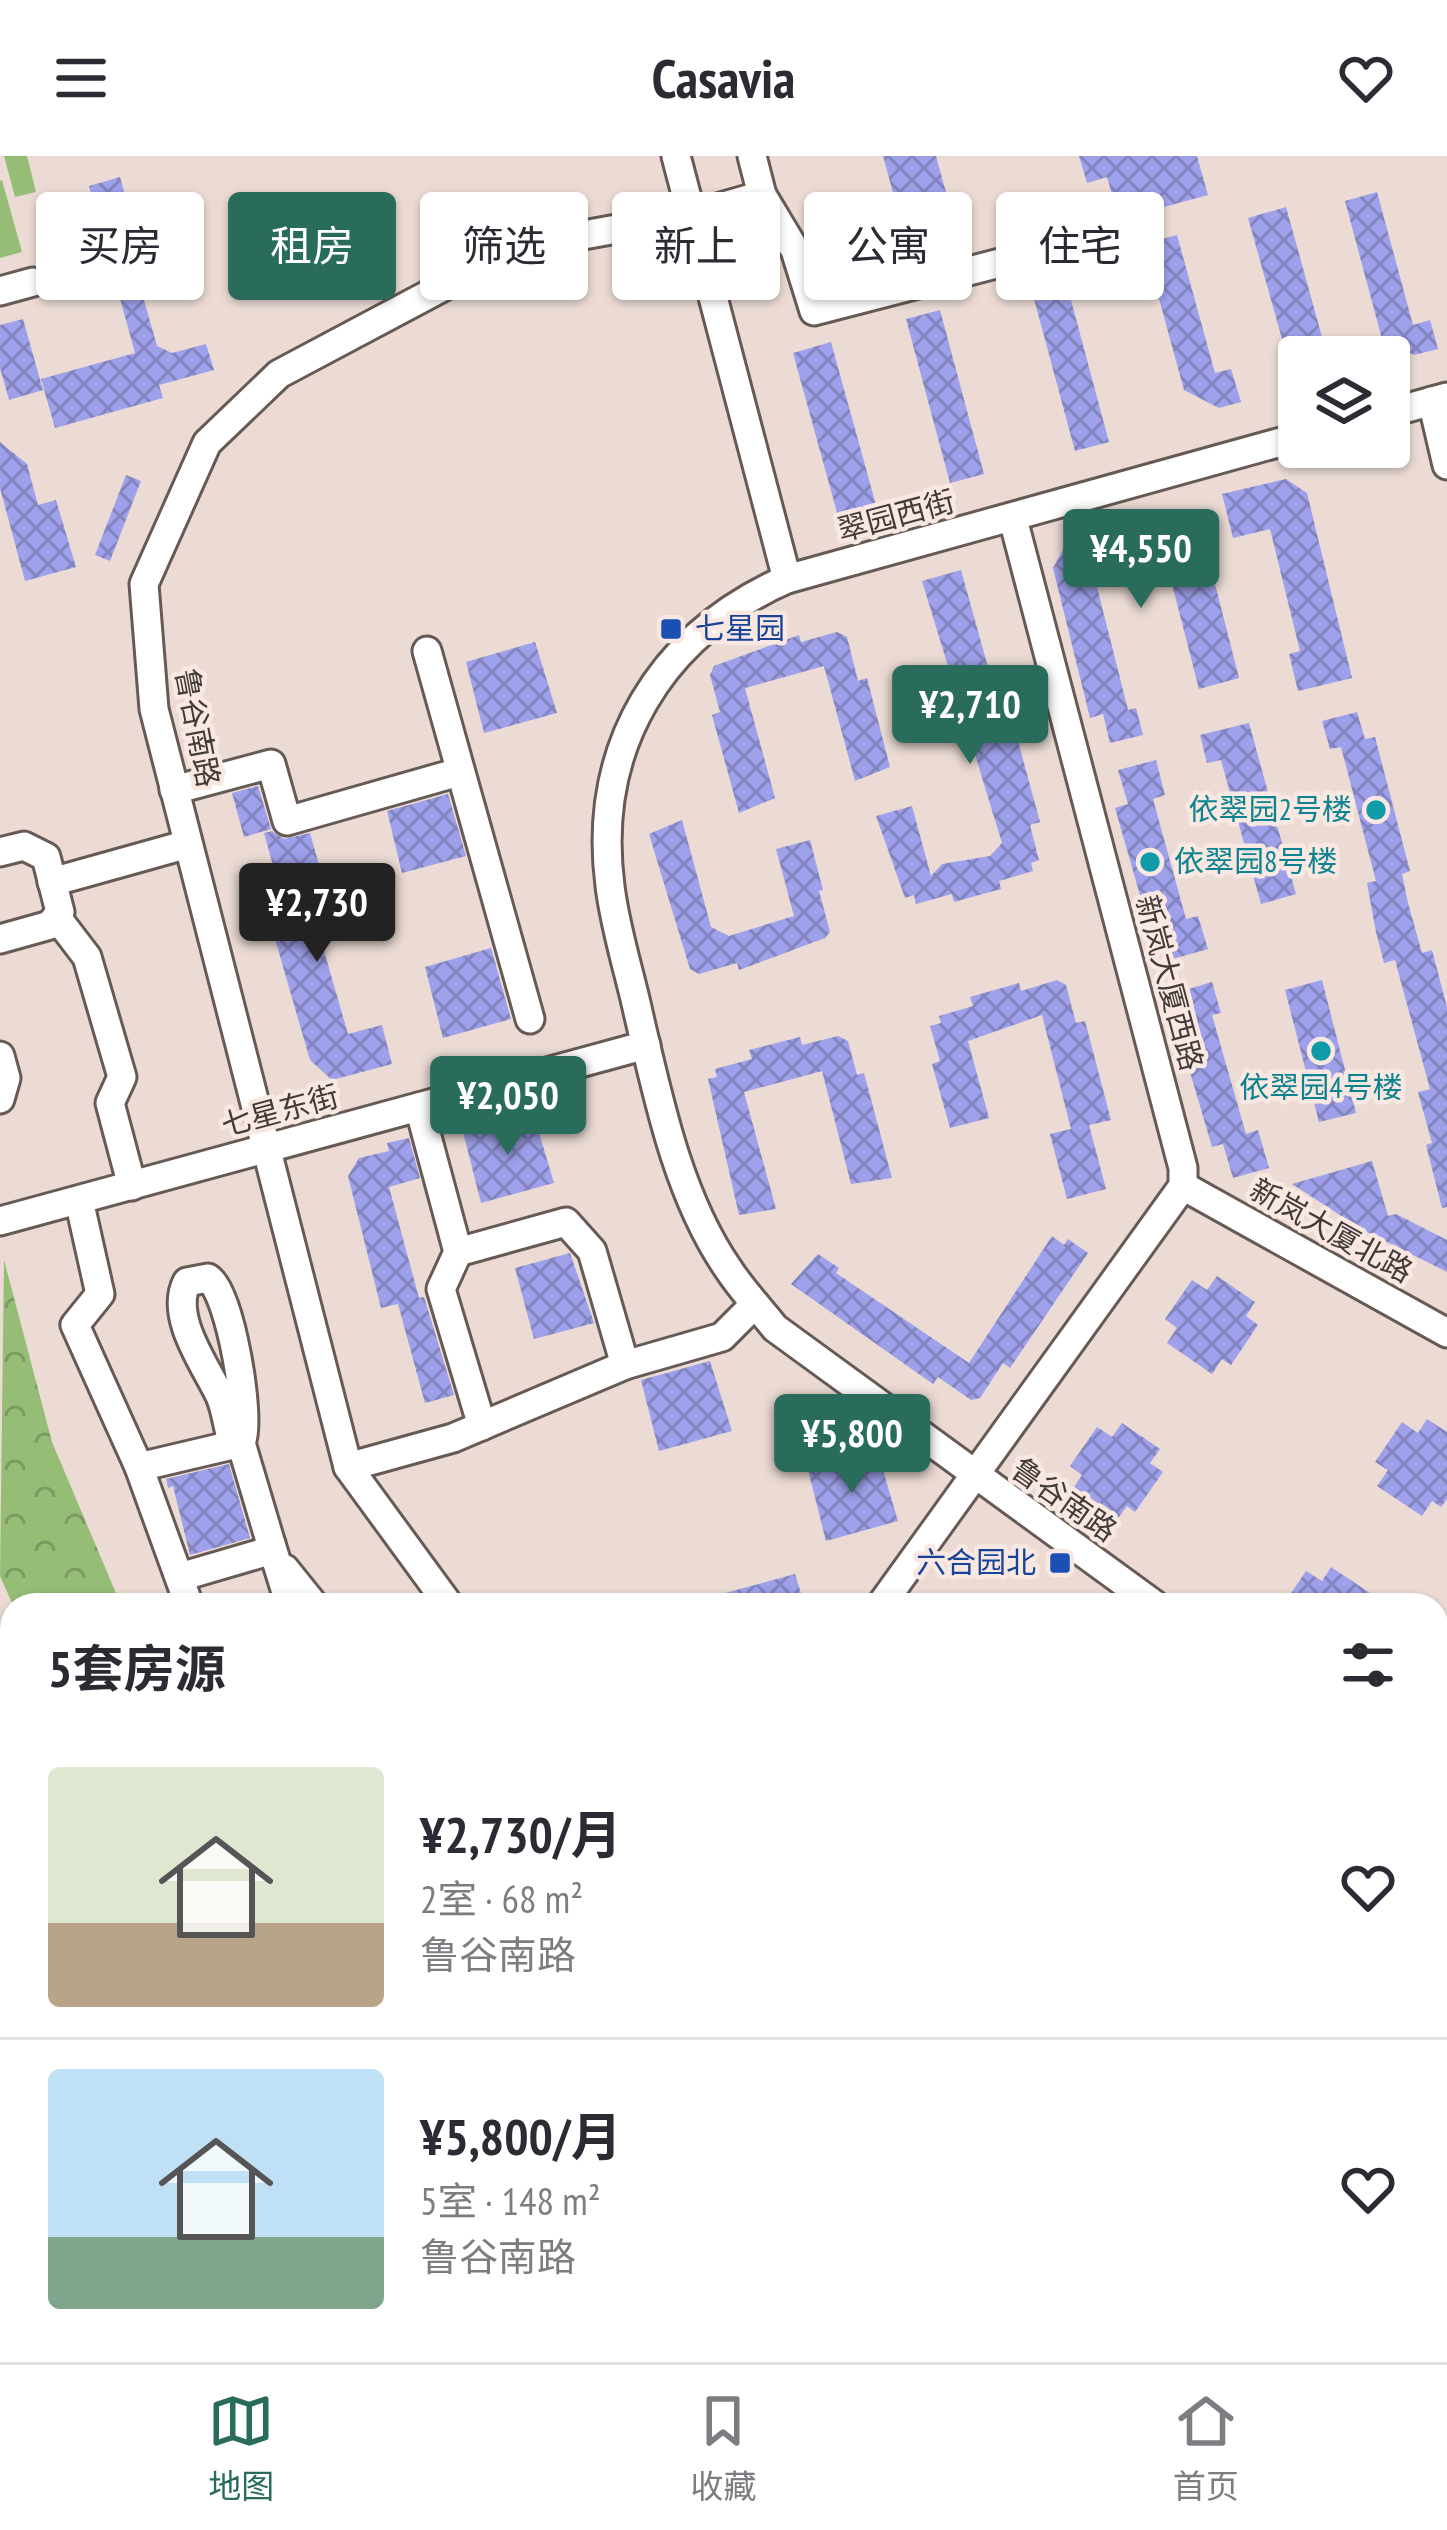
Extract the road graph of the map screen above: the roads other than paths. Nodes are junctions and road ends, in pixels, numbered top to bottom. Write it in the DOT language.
graph roads {
  1 [pos="676,156"];
  2 [pos="752,156"];
  3 [pos="686,192"];
  4 [pos="760,192"];
  5 [pos="780,226"];
  6 [pos="612,230"];
  7 [pos="996,265"];
  8 [pos="33,282"];
  9 [pos="0,291"];
  10 [pos="715,300"];
  11 [pos="1439,399"];
  12 [pos="1410,407"];
  13 [pos="1278,443"];
  14 [pos="1447,466"];
  15 [pos="1013,518"];
  16 [pos="787,579"];
  17 [pos="427,651"];
  18 [pos="459,772"];
  19 [pos="174,790"];
  20 [pos="188,844"];
  21 [pos="0,852"];
  22 [pos="52,882"];
  23 [pos="58,919"];
  24 [pos="0,939"];
  25 [pos="530,1019"];
  26 [pos="646,1045"];
  27 [pos="0,1056"];
  28 [pos="0,1099"];
  29 [pos="419,1107"];
  30 [pos="266,1150"];
  31 [pos="132,1186"];
  32 [pos="1183,1186"];
  33 [pos="80,1200"];
  34 [pos="0,1221"];
  35 [pos="458,1252"];
  36 [pos="755,1304"];
  37 [pos="1447,1333"];
  38 [pos="625,1365"];
  39 [pos="482,1426"];
  40 [pos="237,1443"];
  41 [pos="139,1467"];
  42 [pos="348,1467"];
  43 [pos="972,1475"];
  44 [pos="275,1553"];
  45 [pos="180,1577"];
  46 [pos="185,1593"];
  47 [pos="287,1593"];
  48 [pos="305,1593"];
  49 [pos="440,1593"];
  50 [pos="889,1593"];
  51 [pos="1138,1593"];
  1 -- 3 [label="street"];
  2 -- 4 [label="street"];
  5 -- 7 [label="street"];
  6 -- 19 [label="street, 鲁谷南路"];
  8 -- 9 [label="street"];
  10 -- 16 [label="street"];
  11 -- 12 [label="street"];
  11 -- 14 [label="street"];
  13 -- 15 [label="street, 翠园西街"];
  15 -- 16 [label="street, 翠园西街"];
  15 -- 32 [label="street, 新岚大厦西路"];
  16 -- 26 [label="street, 鲁谷南路"];
  17 -- 18 [label="street"];
  18 -- 19 [label="street"];
  18 -- 25 [label="street"];
  19 -- 20 [label="street, 鲁谷南路"];
  20 -- 22 [label="street"];
  20 -- 30 [label="street, 鲁谷南路"];
  21 -- 22 [label="street"];
  22 -- 23 [label="street"];
  23 -- 24 [label="street"];
  23 -- 31 [label="street"];
  26 -- 29 [label="street, 七星东街"];
  26 -- 36 [label="street, 鲁谷南路"];
  27 -- 28 [label="street"];
  29 -- 30 [label="street, 七星东街"];
  29 -- 35 [label="street"];
  30 -- 31 [label="street, 七星东街"];
  30 -- 42 [label="street, 鲁谷南路"];
  31 -- 33 [label="street, 七星东街"];
  32 -- 37 [label="street, 新岚大厦北路"];
  32 -- 43 [label="street"];
  33 -- 34 [label="street, 七星东街"];
  33 -- 41 [label="street"];
  35 -- 38 [label="street"];
  35 -- 39 [label="street"];
  36 -- 38 [label="street"];
  36 -- 43 [label="street, 鲁谷南路"];
  38 -- 39 [label="street"];
  39 -- 42 [label="street"];
  40 -- 40 [label="street"];
  40 -- 41 [label="street"];
  40 -- 44 [label="street"];
  41 -- 45 [label="street"];
  42 -- 49 [label="street, 鲁谷南路"];
  43 -- 50 [label="street"];
  43 -- 51 [label="street, 鲁谷南路"];
  44 -- 45 [label="street"];
  44 -- 47 [label="street"];
  44 -- 48 [label="street"];
  45 -- 46 [label="street"];
}
